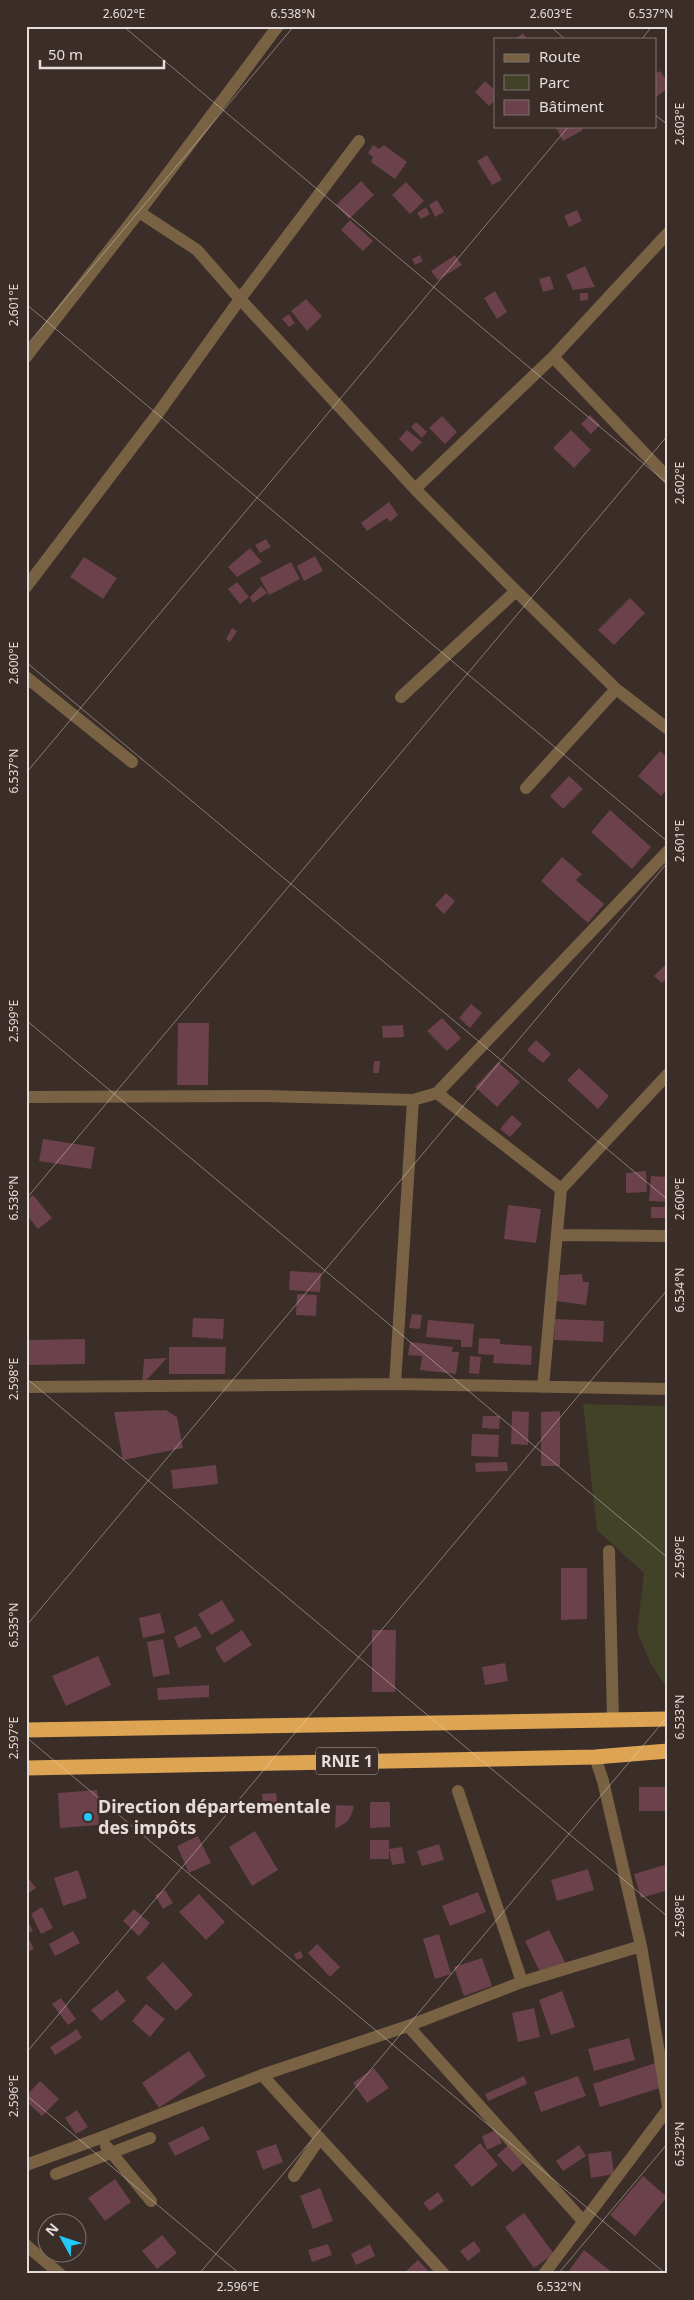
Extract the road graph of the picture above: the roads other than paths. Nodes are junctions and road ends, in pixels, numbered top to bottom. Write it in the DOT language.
graph roads {
  1 [pos="278,26"];
  2 [pos="359,141"];
  3 [pos="139,212"];
  4 [pos="668,233"];
  5 [pos="240,299"];
  6 [pos="26,357"];
  7 [pos="553,357"];
  8 [pos="668,478"];
  9 [pos="415,489"];
  10 [pos="26,587"];
  11 [pos="516,591"];
  12 [pos="26,677"];
  13 [pos="616,690"];
  14 [pos="400,698"];
  15 [pos="668,729"];
  16 [pos="132,762"];
  17 [pos="526,788"];
  18 [pos="668,851"];
  19 [pos="668,1074"];
  20 [pos="662,1086"];
  21 [pos="437,1093"];
  22 [pos="26,1097"];
  23 [pos="413,1100"];
  24 [pos="561,1189"];
  25 [pos="557,1235"];
  26 [pos="668,1236"];
  27 [pos="394,1384"];
  28 [pos="26,1387"];
  29 [pos="543,1387"];
  30 [pos="668,1389"];
  31 [pos="609,1551"];
  32 [pos="668,1718"];
  33 [pos="613,1720"];
  34 [pos="26,1730"];
  35 [pos="668,1751"];
  36 [pos="595,1757"];
  37 [pos="26,1768"];
  38 [pos="458,1791"];
  39 [pos="640,1946"];
  40 [pos="522,1982"];
  41 [pos="408,2026"];
  42 [pos="262,2075"];
  43 [pos="668,2107"];
  44 [pos="100,2138"];
  45 [pos="150,2138"];
  46 [pos="320,2138"];
  47 [pos="111,2152"];
  48 [pos="26,2165"];
  49 [pos="56,2174"];
  50 [pos="294,2176"];
  51 [pos="151,2201"];
  52 [pos="583,2221"];
  53 [pos="26,2245"];
  54 [pos="60,2274"];
  55 [pos="444,2274"];
  56 [pos="544,2274"];
  1 -- 3 [label="street"];
  2 -- 5 [label="street"];
  3 -- 5 [label="street"];
  3 -- 6 [label="street"];
  4 -- 7 [label="street"];
  5 -- 9 [label="street"];
  5 -- 10 [label="street"];
  7 -- 8 [label="street"];
  7 -- 9 [label="street"];
  9 -- 11 [label="street"];
  11 -- 13 [label="street"];
  11 -- 14 [label="street"];
  12 -- 16 [label="street"];
  13 -- 15 [label="street"];
  13 -- 17 [label="street"];
  18 -- 21 [label="street"];
  19 -- 20 [label="street"];
  20 -- 24 [label="street"];
  21 -- 23 [label="street"];
  21 -- 24 [label="street"];
  22 -- 23 [label="street"];
  23 -- 27 [label="street"];
  24 -- 25 [label="street"];
  25 -- 26 [label="street"];
  25 -- 29 [label="street"];
  27 -- 28 [label="street"];
  27 -- 29 [label="street"];
  29 -- 30 [label="street"];
  31 -- 33 [label="street"];
  32 -- 33 [label="highway, RNIE 1"];
  33 -- 34 [label="highway, RNIE 1"];
  35 -- 36 [label="highway, RNIE 1"];
  36 -- 37 [label="highway, RNIE 1"];
  36 -- 39 [label="street"];
  38 -- 40 [label="street"];
  39 -- 40 [label="street"];
  39 -- 43 [label="street"];
  40 -- 41 [label="street"];
  41 -- 42 [label="street"];
  41 -- 52 [label="street"];
  42 -- 44 [label="street"];
  42 -- 46 [label="street"];
  43 -- 52 [label="street"];
  44 -- 47 [label="street"];
  44 -- 48 [label="street"];
  45 -- 47 [label="street"];
  46 -- 50 [label="street"];
  46 -- 55 [label="street"];
  47 -- 49 [label="street"];
  47 -- 51 [label="street"];
  52 -- 56 [label="street"];
  53 -- 54 [label="street"];
}
